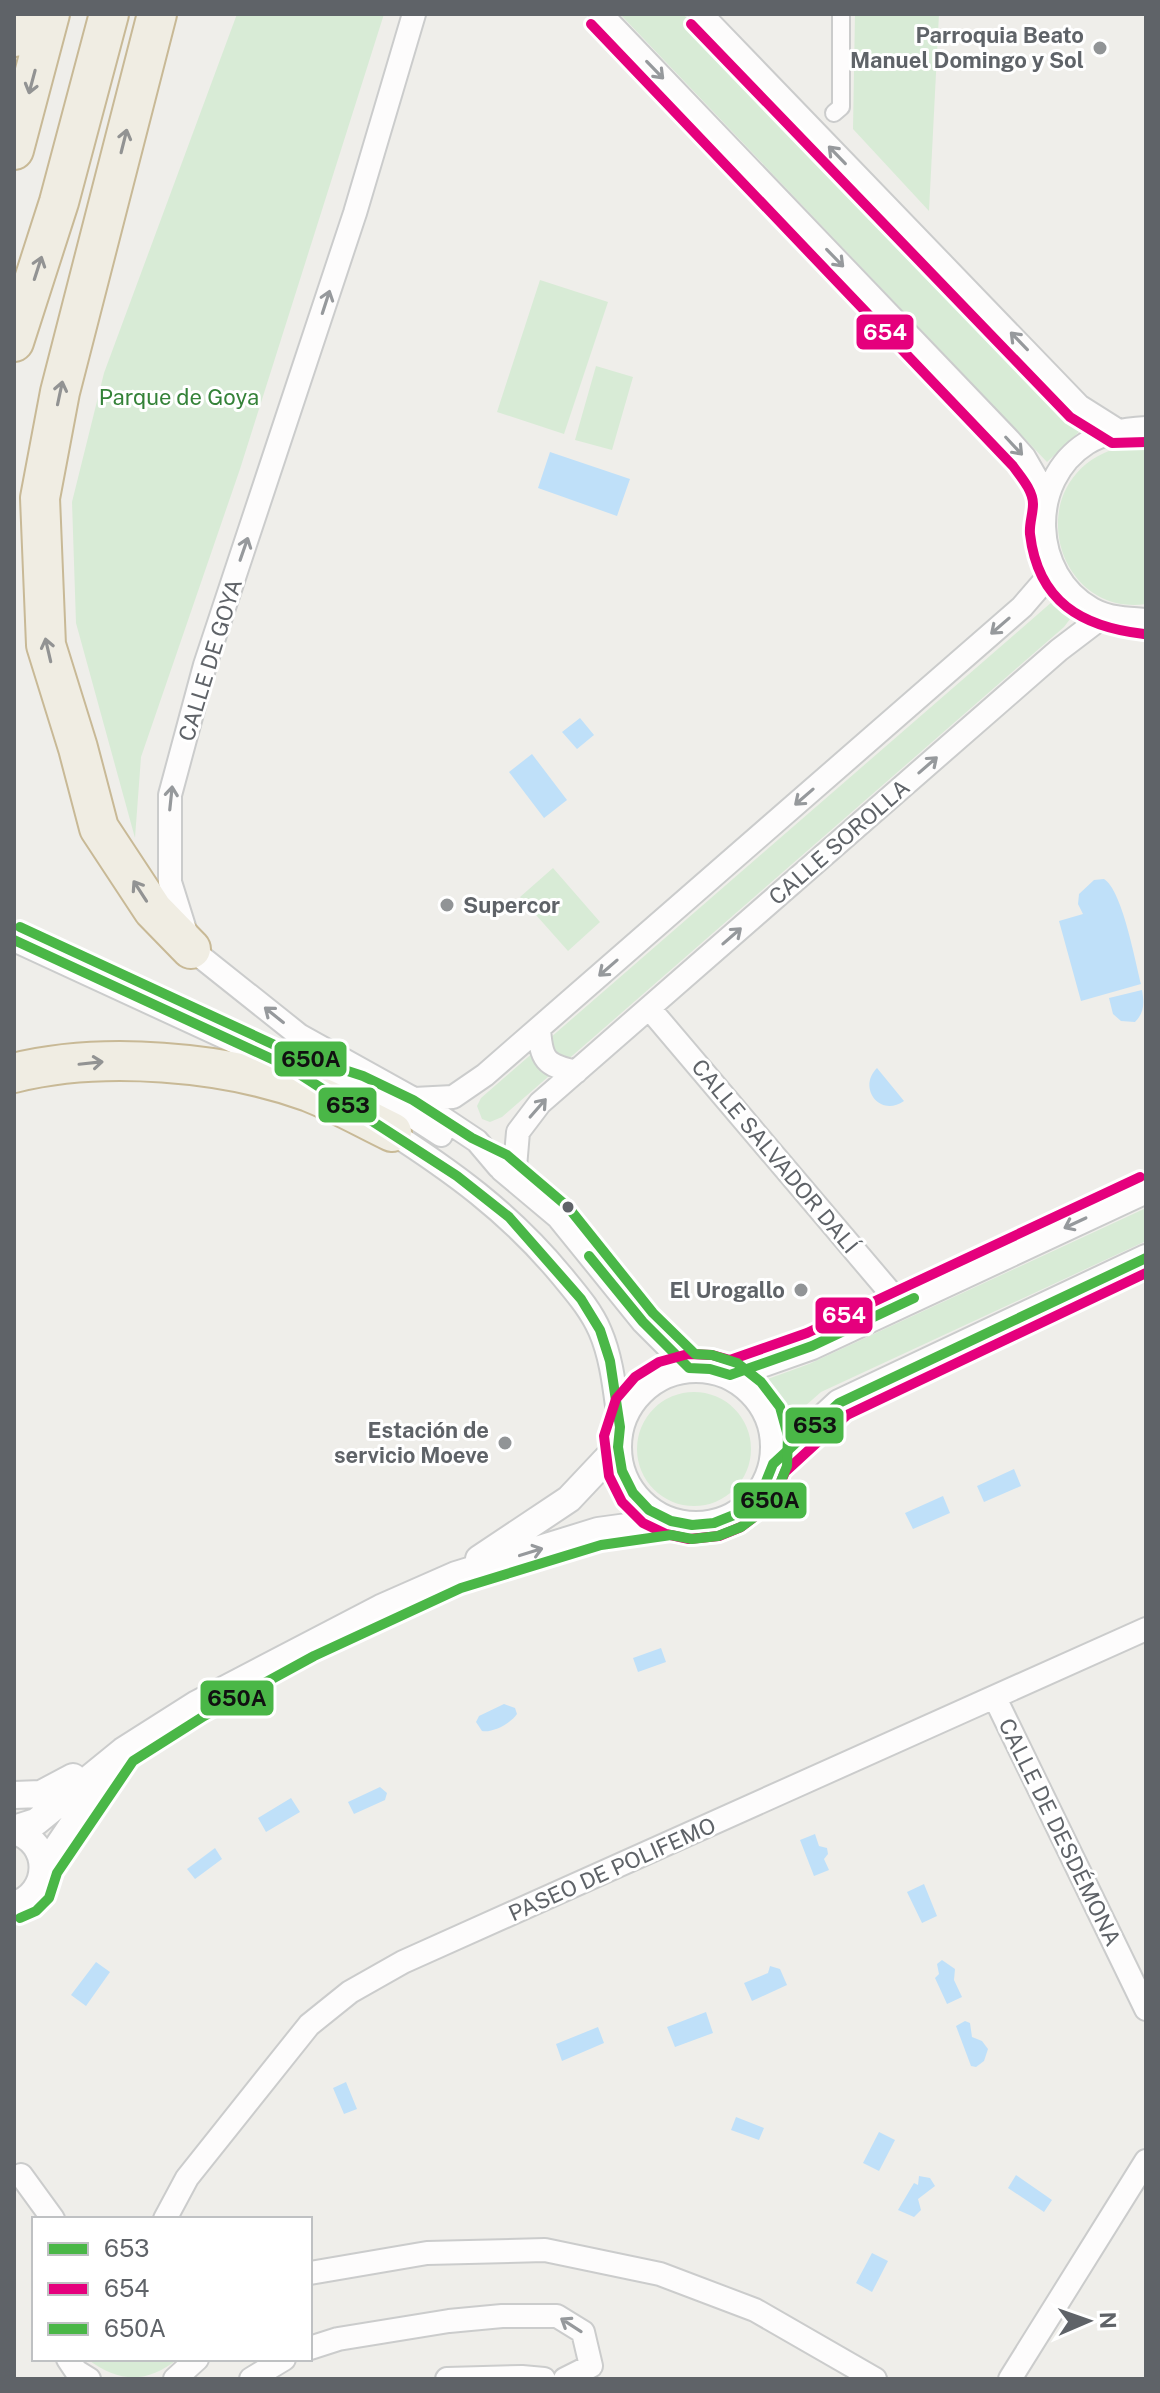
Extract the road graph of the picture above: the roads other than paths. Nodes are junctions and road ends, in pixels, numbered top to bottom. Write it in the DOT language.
graph roads {
  1 [pos="21,14"];
  2 [pos="50,14"];
  3 [pos="109,14"];
  4 [pos="157,14"];
  5 [pos="414,14"];
  6 [pos="601,14"];
  7 [pos="701,14"];
  8 [pos="841,14"];
  9 [pos="14,37"];
  10 [pos="834,113"];
  11 [pos="14,150"];
  12 [pos="14,342"];
  13 [pos="1146,428"];
  14 [pos="1117,430"];
  15 [pos="1047,497"];
  16 [pos="1054,570"];
  17 [pos="1105,615"];
  18 [pos="1146,620"];
  19 [pos="14,940"];
  20 [pos="191,949"];
  21 [pos="649,1008"];
  22 [pos="539,1028"];
  23 [pos="287,1066"];
  24 [pos="576,1072"];
  25 [pos="14,1073"];
  26 [pos="414,1099"];
  27 [pos="392,1132"];
  28 [pos="507,1173"];
  29 [pos="1146,1190"];
  30 [pos="1146,1258"];
  31 [pos="900,1304"];
  32 [pos="689,1368"];
  33 [pos="730,1375"];
  34 [pos="619,1437"];
  35 [pos="773,1464"];
  36 [pos="671,1521"];
  37 [pos="456,1575"];
  38 [pos="1146,1629"];
  39 [pos="995,1698"];
  40 [pos="123,1751"];
  41 [pos="14,1795"];
  42 [pos="14,1830"];
  43 [pos="44,1867"];
  44 [pos="14,1905"];
  45 [pos="1146,2009"];
  46 [pos="1146,2161"];
  47 [pos="21,2175"];
  48 [pos="52,2217"];
  49 [pos="166,2217"];
  50 [pos="312,2273"];
  51 [pos="312,2347"];
  52 [pos="69,2361"];
  53 [pos="195,2361"];
  54 [pos="281,2361"];
  55 [pos="89,2379"];
  56 [pos="175,2379"];
  57 [pos="251,2379"];
  58 [pos="447,2379"];
  59 [pos="544,2379"];
  60 [pos="565,2379"];
  61 [pos="875,2379"];
  62 [pos="1010,2379"];
  1 -- 9 [label="highway"];
  2 -- 11 [label="highway, one-way"];
  12 -- 3 [label="highway, one-way"];
  20 -- 4 [label="highway, one-way"];
  20 -- 5 [label="street, CALLE DE GOYA, one-way"];
  6 -- 15 [label="street, one-way"];
  14 -- 7 [label="street, one-way"];
  8 -- 10 [label="street"];
  13 -- 14 [label="street"];
  14 -- 15 [label="street"];
  15 -- 16 [label="street"];
  16 -- 17 [label="street"];
  16 -- 22 [label="street, one-way"];
  17 -- 18 [label="street"];
  21 -- 17 [label="street, CALLE SOROLLA, one-way"];
  19 -- 23 [label="street"];
  26 -- 20 [label="street, one-way"];
  21 -- 24 [label="street, CALLE SOROLLA"];
  21 -- 31 [label="street, CALLE SALVADOR DALÍ"];
  22 -- 24 [label="street"];
  22 -- 26 [label="street"];
  23 -- 27 [label="street"];
  23 -- 28 [label="street"];
  28 -- 24 [label="street, CALLE SOROLLA, one-way"];
  25 -- 27 [label="highway, one-way"];
  26 -- 28 [label="street"];
  27 -- 34 [label="street"];
  28 -- 32 [label="street"];
  29 -- 31 [label="street, one-way"];
  30 -- 35 [label="street"];
  31 -- 33 [label="street"];
  32 -- 33 [label="street"];
  32 -- 34 [label="street"];
  33 -- 35 [label="street"];
  34 -- 36 [label="street"];
  34 -- 37 [label="street"];
  35 -- 36 [label="street"];
  37 -- 36 [label="street, one-way"];
  37 -- 40 [label="street"];
  38 -- 39 [label="street, PASEO DE POLIFEMO"];
  39 -- 45 [label="street, CALLE DE DESDÉMONA"];
  39 -- 49 [label="street, PASEO DE POLIFEMO"];
  40 -- 41 [label="street"];
  40 -- 42 [label="street"];
  40 -- 43 [label="street"];
  42 -- 43 [label="street"];
  43 -- 44 [label="street"];
  46 -- 62 [label="street"];
  47 -- 48 [label="street"];
  50 -- 61 [label="street"];
  60 -- 51 [label="street, one-way"];
  52 -- 55 [label="street"];
  53 -- 56 [label="street"];
  54 -- 57 [label="street"];
  58 -- 59 [label="street"];
}
